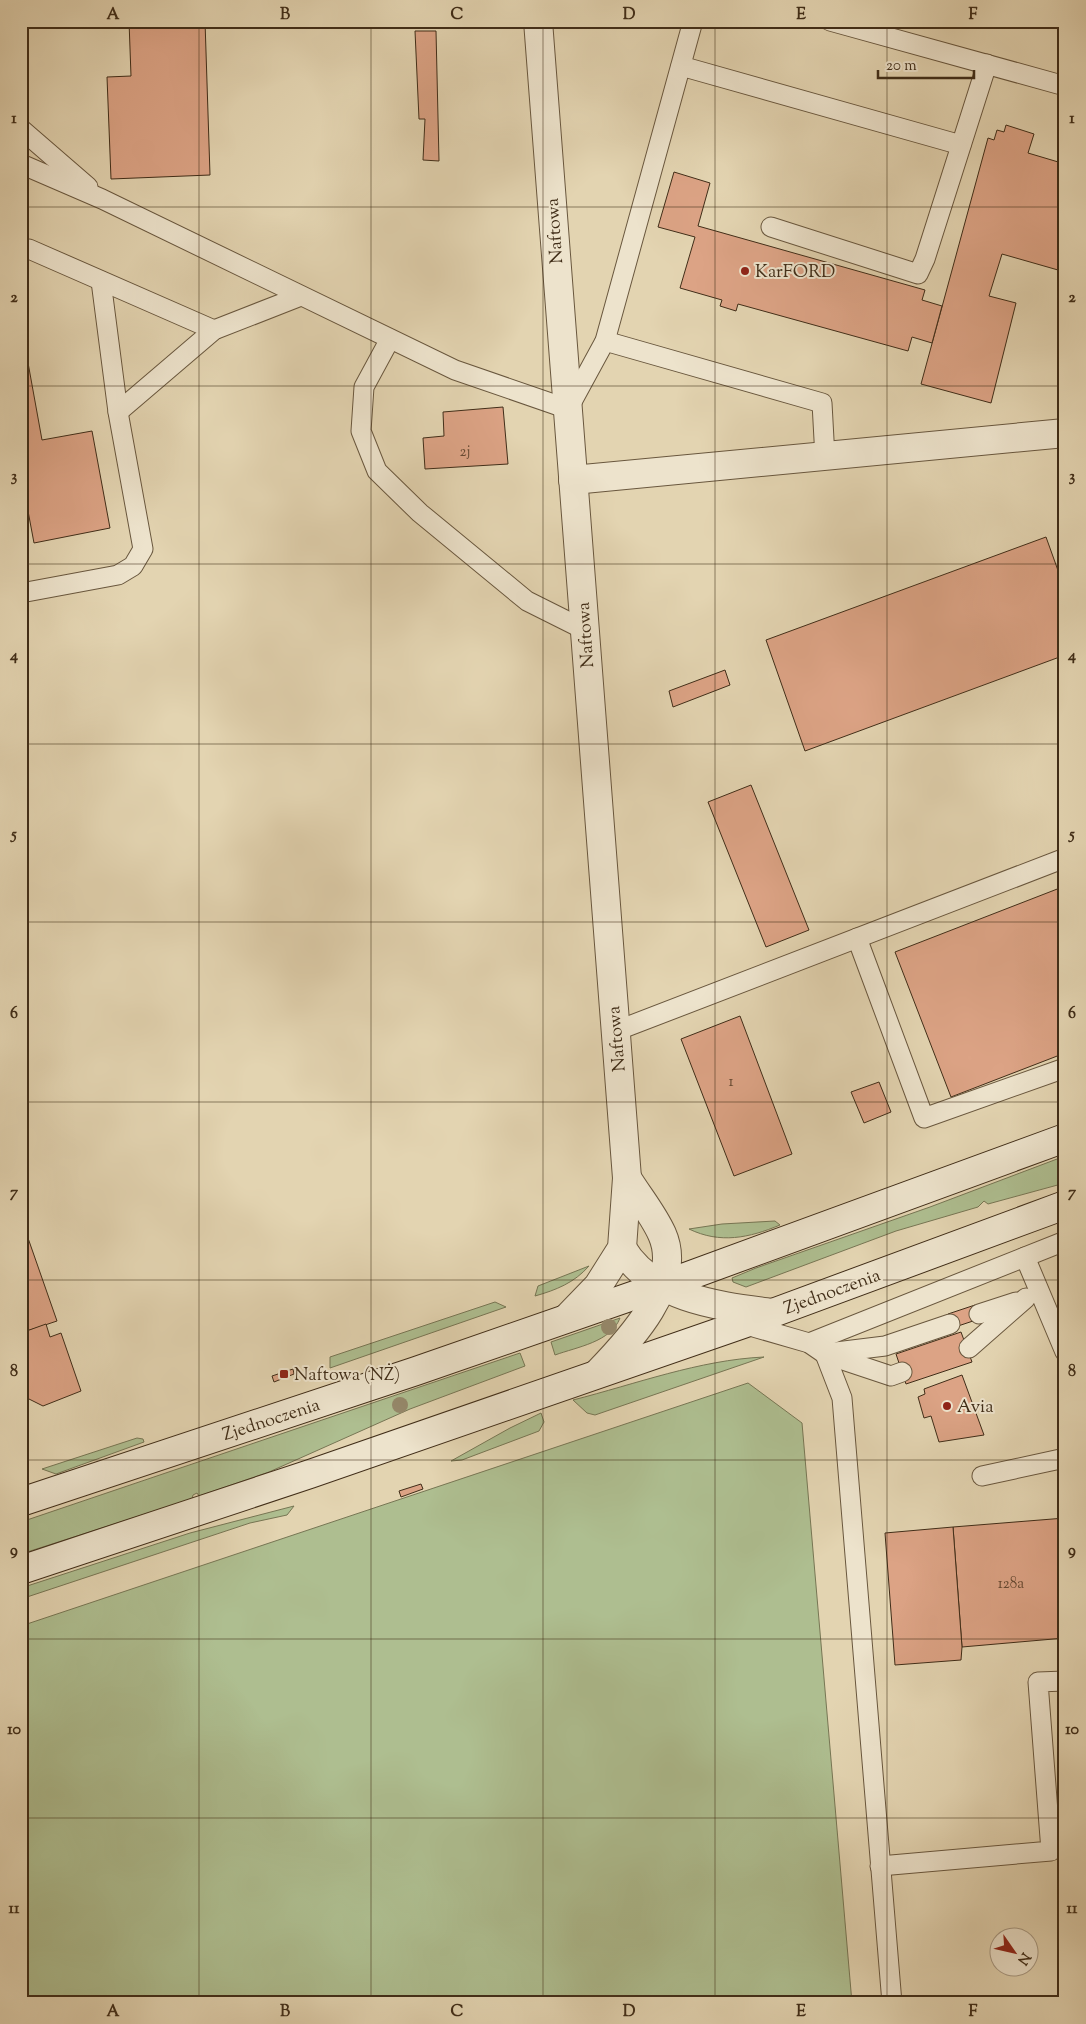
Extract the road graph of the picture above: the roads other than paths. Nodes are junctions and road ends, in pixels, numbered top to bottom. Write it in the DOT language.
graph roads {
  1 [pos="538,21"];
  2 [pos="693,21"];
  3 [pos="830,21"];
  4 [pos="987,64"];
  5 [pos="681,66"];
  6 [pos="1065,86"];
  7 [pos="21,129"];
  8 [pos="961,145"];
  9 [pos="21,164"];
  10 [pos="102,199"];
  11 [pos="771,227"];
  12 [pos="21,250"];
  13 [pos="102,281"];
  14 [pos="301,296"];
  15 [pos="214,330"];
  16 [pos="390,339"];
  17 [pos="605,341"];
  18 [pos="568,409"];
  19 [pos="118,412"];
  20 [pos="1065,433"];
  21 [pos="825,458"];
  22 [pos="573,480"];
  23 [pos="21,593"];
  24 [pos="585,630"];
  25 [pos="1065,858"];
  26 [pos="856,938"];
  27 [pos="616,1031"];
  28 [pos="1065,1068"];
  29 [pos="1065,1138"];
  30 [pos="627,1178"];
  31 [pos="1065,1205"];
  32 [pos="1065,1241"];
  33 [pos="622,1248"];
  34 [pos="1025,1257"];
  35 [pos="661,1286"];
  36 [pos="1033,1296"];
  37 [pos="772,1313"];
  38 [pos="979,1314"];
  39 [pos="568,1317"];
  40 [pos="743,1324"];
  41 [pos="950,1324"];
  42 [pos="808,1343"];
  43 [pos="969,1348"];
  44 [pos="1065,1352"];
  45 [pos="825,1354"];
  46 [pos="902,1372"];
  47 [pos="598,1373"];
  48 [pos="1065,1458"];
  49 [pos="982,1476"];
  50 [pos="24,1496"];
  51 [pos="21,1570"];
  52 [pos="1065,1681"];
  53 [pos="1057,1831"];
  54 [pos="880,1866"];
  55 [pos="892,2003"];
  1 -- 18 [label="street, Naftowa"];
  2 -- 5 [label="lane"];
  3 -- 4 [label="lane"];
  4 -- 6 [label="lane"];
  4 -- 8 [label="lane"];
  5 -- 8 [label="lane"];
  5 -- 17 [label="lane"];
  7 -- 10 [label="lane"];
  8 -- 11 [label="lane"];
  9 -- 10 [label="lane"];
  10 -- 14 [label="lane"];
  12 -- 13 [label="lane"];
  13 -- 15 [label="lane"];
  13 -- 19 [label="lane"];
  14 -- 15 [label="lane"];
  14 -- 16 [label="lane"];
  15 -- 19 [label="lane"];
  16 -- 18 [label="lane"];
  16 -- 24 [label="lane"];
  17 -- 18 [label="lane"];
  17 -- 21 [label="lane"];
  18 -- 22 [label="street, Naftowa"];
  19 -- 23 [label="lane"];
  20 -- 21 [label="street"];
  21 -- 22 [label="street"];
  22 -- 24 [label="street, Naftowa"];
  24 -- 27 [label="street, Naftowa"];
  25 -- 26 [label="lane"];
  26 -- 27 [label="lane"];
  26 -- 28 [label="lane"];
  27 -- 30 [label="street, Naftowa"];
  29 -- 35 [label="street, Zjednoczenia"];
  30 -- 33 [label="street, Naftowa"];
  30 -- 35 [label="street, Zjednoczenia"];
  31 -- 37 [label="street, Zjednoczenia"];
  32 -- 34 [label="lane"];
  33 -- 35 [label="street"];
  33 -- 39 [label="street, Naftowa"];
  34 -- 36 [label="lane"];
  34 -- 42 [label="lane"];
  35 -- 37 [label="street"];
  35 -- 39 [label="street, Zjednoczenia"];
  35 -- 47 [label="street, Zjednoczenia"];
  36 -- 38 [label="lane"];
  36 -- 43 [label="lane"];
  36 -- 44 [label="lane"];
  37 -- 40 [label="street, Zjednoczenia"];
  39 -- 50 [label="street, Zjednoczenia"];
  40 -- 42 [label="lane"];
  40 -- 47 [label="street, Zjednoczenia"];
  41 -- 45 [label="lane"];
  42 -- 45 [label="lane"];
  45 -- 46 [label="lane"];
  45 -- 54 [label="lane"];
  47 -- 51 [label="street, Zjednoczenia"];
  48 -- 49 [label="lane"];
  52 -- 53 [label="lane"];
  53 -- 54 [label="lane"];
  54 -- 55 [label="lane"];
}
